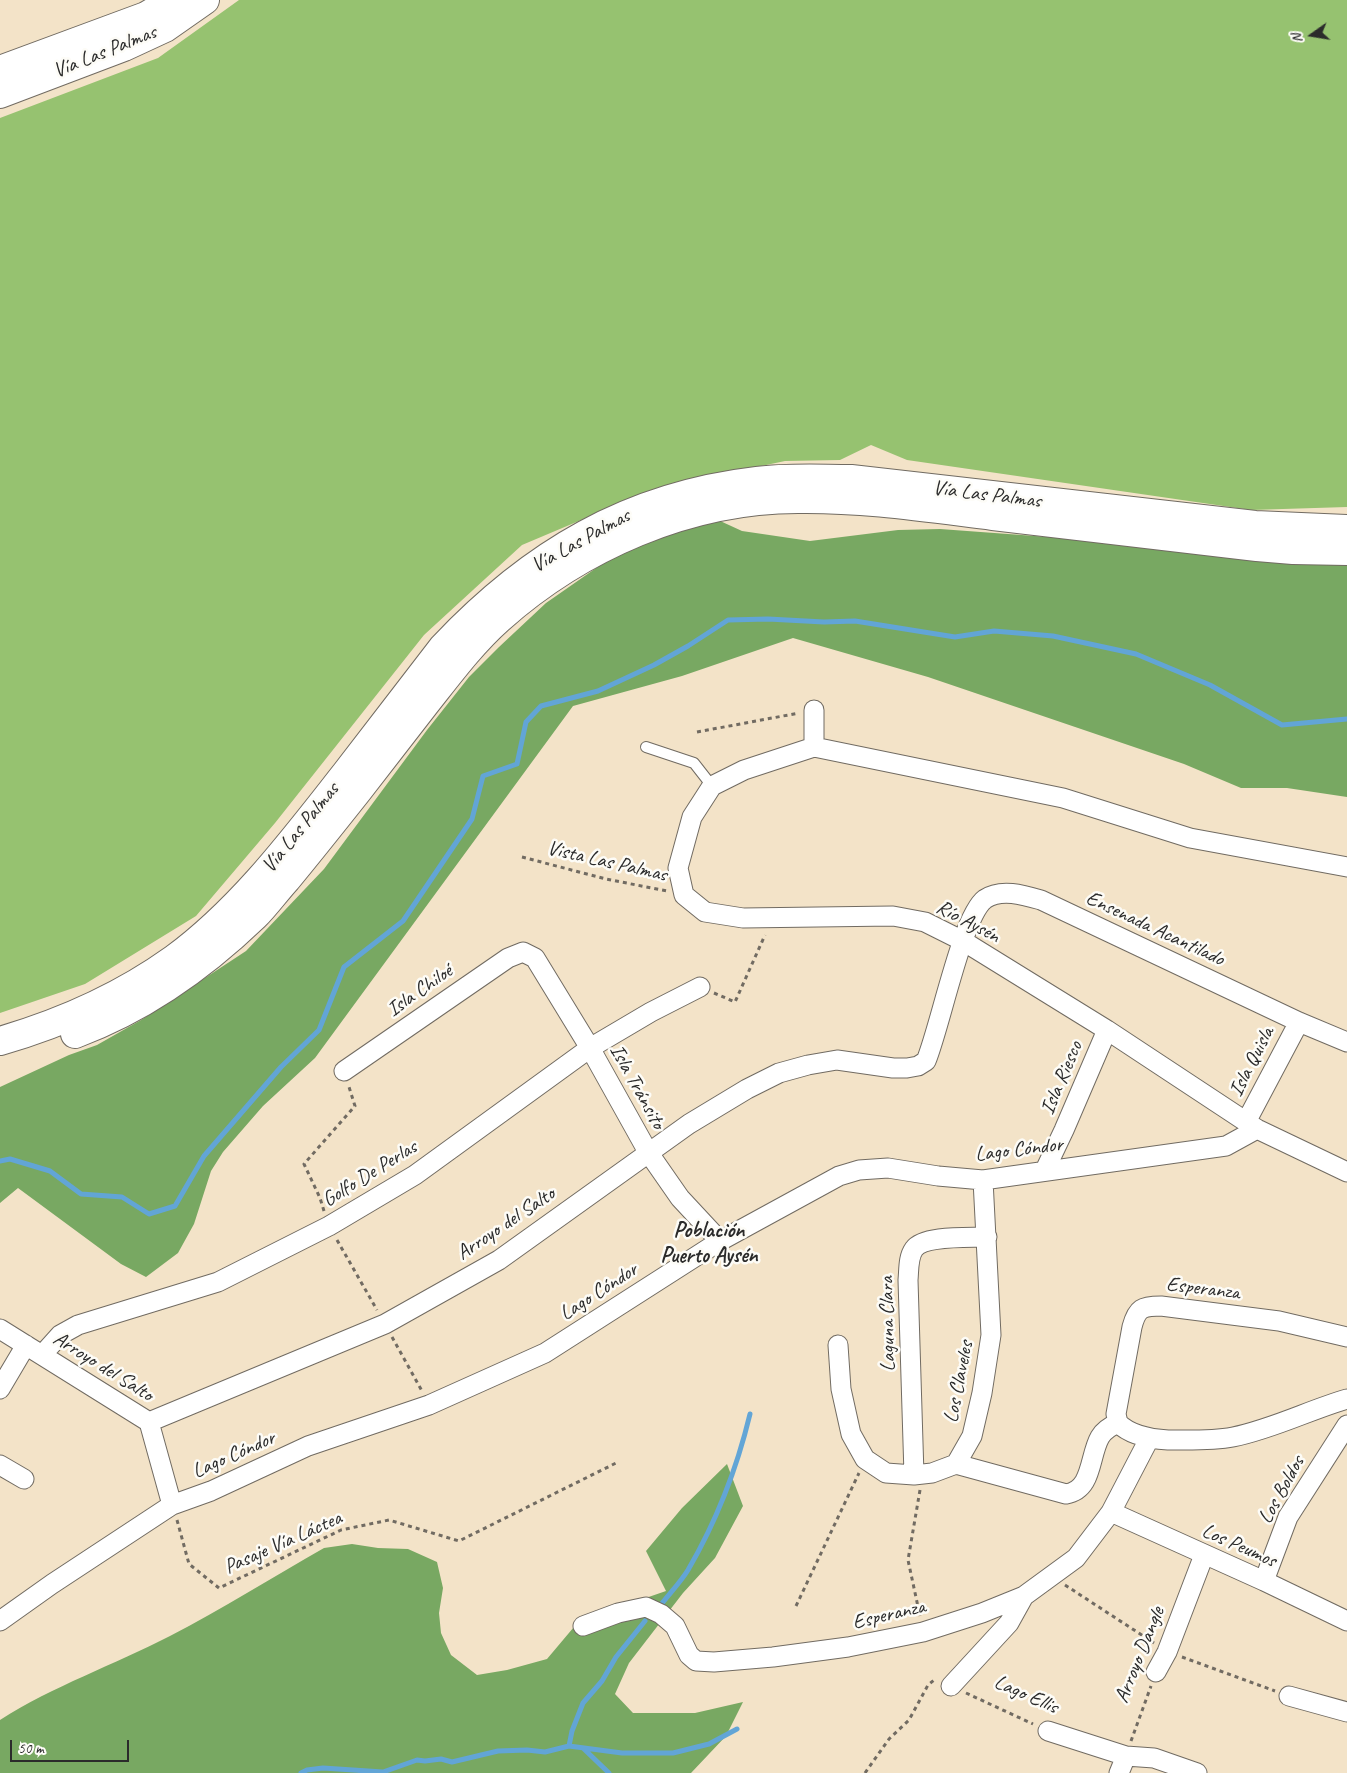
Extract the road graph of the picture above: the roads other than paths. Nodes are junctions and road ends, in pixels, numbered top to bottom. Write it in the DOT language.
graph roads {
  1 [pos="173,0"];
  2 [pos="205,0"];
  3 [pos="0,70"];
  4 [pos="0,94"];
  5 [pos="1347,529"];
  6 [pos="1347,551"];
  7 [pos="814,710"];
  8 [pos="646,747"];
  9 [pos="814,747"];
  10 [pos="712,786"];
  11 [pos="1347,867"];
  12 [pos="963,941"];
  13 [pos="523,952"];
  14 [pos="700,987"];
  15 [pos="1298,1022"];
  16 [pos="1107,1030"];
  17 [pos="0,1041"];
  18 [pos="1347,1042"];
  19 [pos="590,1048"];
  20 [pos="0,1059"];
  21 [pos="344,1070"];
  22 [pos="1252,1126"];
  23 [pos="648,1152"];
  24 [pos="1045,1170"];
  25 [pos="1347,1172"];
  26 [pos="984,1180"];
  27 [pos="987,1237"];
  28 [pos="720,1241"];
  29 [pos="0,1329"];
  30 [pos="1347,1337"];
  31 [pos="838,1345"];
  32 [pos="34,1350"];
  33 [pos="0,1389"];
  34 [pos="1347,1399"];
  35 [pos="149,1422"];
  36 [pos="1118,1423"];
  37 [pos="1347,1425"];
  38 [pos="1149,1439"];
  39 [pos="956,1464"];
  40 [pos="0,1465"];
  41 [pos="918,1475"];
  42 [pos="24,1479"];
  43 [pos="172,1505"];
  44 [pos="1111,1512"];
  45 [pos="1204,1555"];
  46 [pos="1264,1581"];
  47 [pos="1024,1596"];
  48 [pos="0,1621"];
  49 [pos="1347,1621"];
  50 [pos="583,1626"];
  51 [pos="1156,1672"];
  52 [pos="943,1683"];
  53 [pos="1289,1696"];
  54 [pos="1347,1712"];
  55 [pos="1048,1731"];
  56 [pos="1122,1764"];
  57 [pos="1197,1773"];
  1 -- 3 [label="highway, Vía Las Palmas"];
  2 -- 4 [label="highway, Vía Las Palmas"];
  5 -- 17 [label="highway, Vía Las Palmas"];
  6 -- 20 [label="highway, Vía Las Palmas"];
  7 -- 9 [label="street"];
  8 -- 10 [label="lane"];
  9 -- 10 [label="street"];
  9 -- 11 [label="street"];
  10 -- 12 [label="street, Río Aysén"];
  12 -- 15 [label="street, Ensenada Acantilado"];
  12 -- 16 [label="street, Río Aysén"];
  12 -- 23 [label="street, Arroyo del Salto"];
  13 -- 19 [label="street, Isla Tránsito"];
  13 -- 21 [label="street, Isla Chiloé"];
  14 -- 19 [label="street, Golfo De Perlas"];
  15 -- 18 [label="street, Ensenada Acantilado"];
  15 -- 22 [label="street, Isla Quisla"];
  16 -- 22 [label="street, Río Aysén"];
  16 -- 24 [label="street, Isla Riesco"];
  19 -- 23 [label="street, Isla Tránsito"];
  19 -- 32 [label="street, Golfo De Perlas"];
  22 -- 24 [label="street, Lago Cóndor"];
  22 -- 25 [label="street, Río Aysén"];
  23 -- 28 [label="street, Isla Tránsito"];
  23 -- 35 [label="street, Arroyo del Salto"];
  24 -- 26 [label="street, Lago Cóndor"];
  26 -- 27 [label="street, Los Claveles"];
  26 -- 28 [label="street, Lago Cóndor"];
  27 -- 39 [label="street, Los Claveles"];
  27 -- 41 [label="street, Laguna Clara"];
  28 -- 43 [label="street, Lago Cóndor"];
  29 -- 32 [label="street, Arroyo del Salto"];
  30 -- 36 [label="street, Esperanza"];
  31 -- 41 [label="street"];
  32 -- 33 [label="street, Golfo De Perlas"];
  32 -- 35 [label="street, Arroyo del Salto"];
  34 -- 38 [label="street"];
  35 -- 43 [label="street, Lago Cóndor"];
  36 -- 38 [label="street"];
  36 -- 39 [label="street"];
  37 -- 46 [label="street, Los Boldos"];
  38 -- 44 [label="street, Esperanza"];
  39 -- 41 [label="street"];
  40 -- 42 [label="street"];
  43 -- 48 [label="street, Lago Cóndor"];
  44 -- 45 [label="street, Los Peumos"];
  44 -- 47 [label="street, Esperanza"];
  45 -- 46 [label="street, Los Peumos"];
  45 -- 51 [label="street, Arroyo Dangle"];
  46 -- 49 [label="street, Los Peumos"];
  47 -- 50 [label="street, Esperanza"];
  47 -- 52 [label="street, Lago Ellis"];
  53 -- 54 [label="street"];
  55 -- 56 [label="street, Lago Ellis"];
  56 -- 57 [label="street, Lago Ellis"];
}
